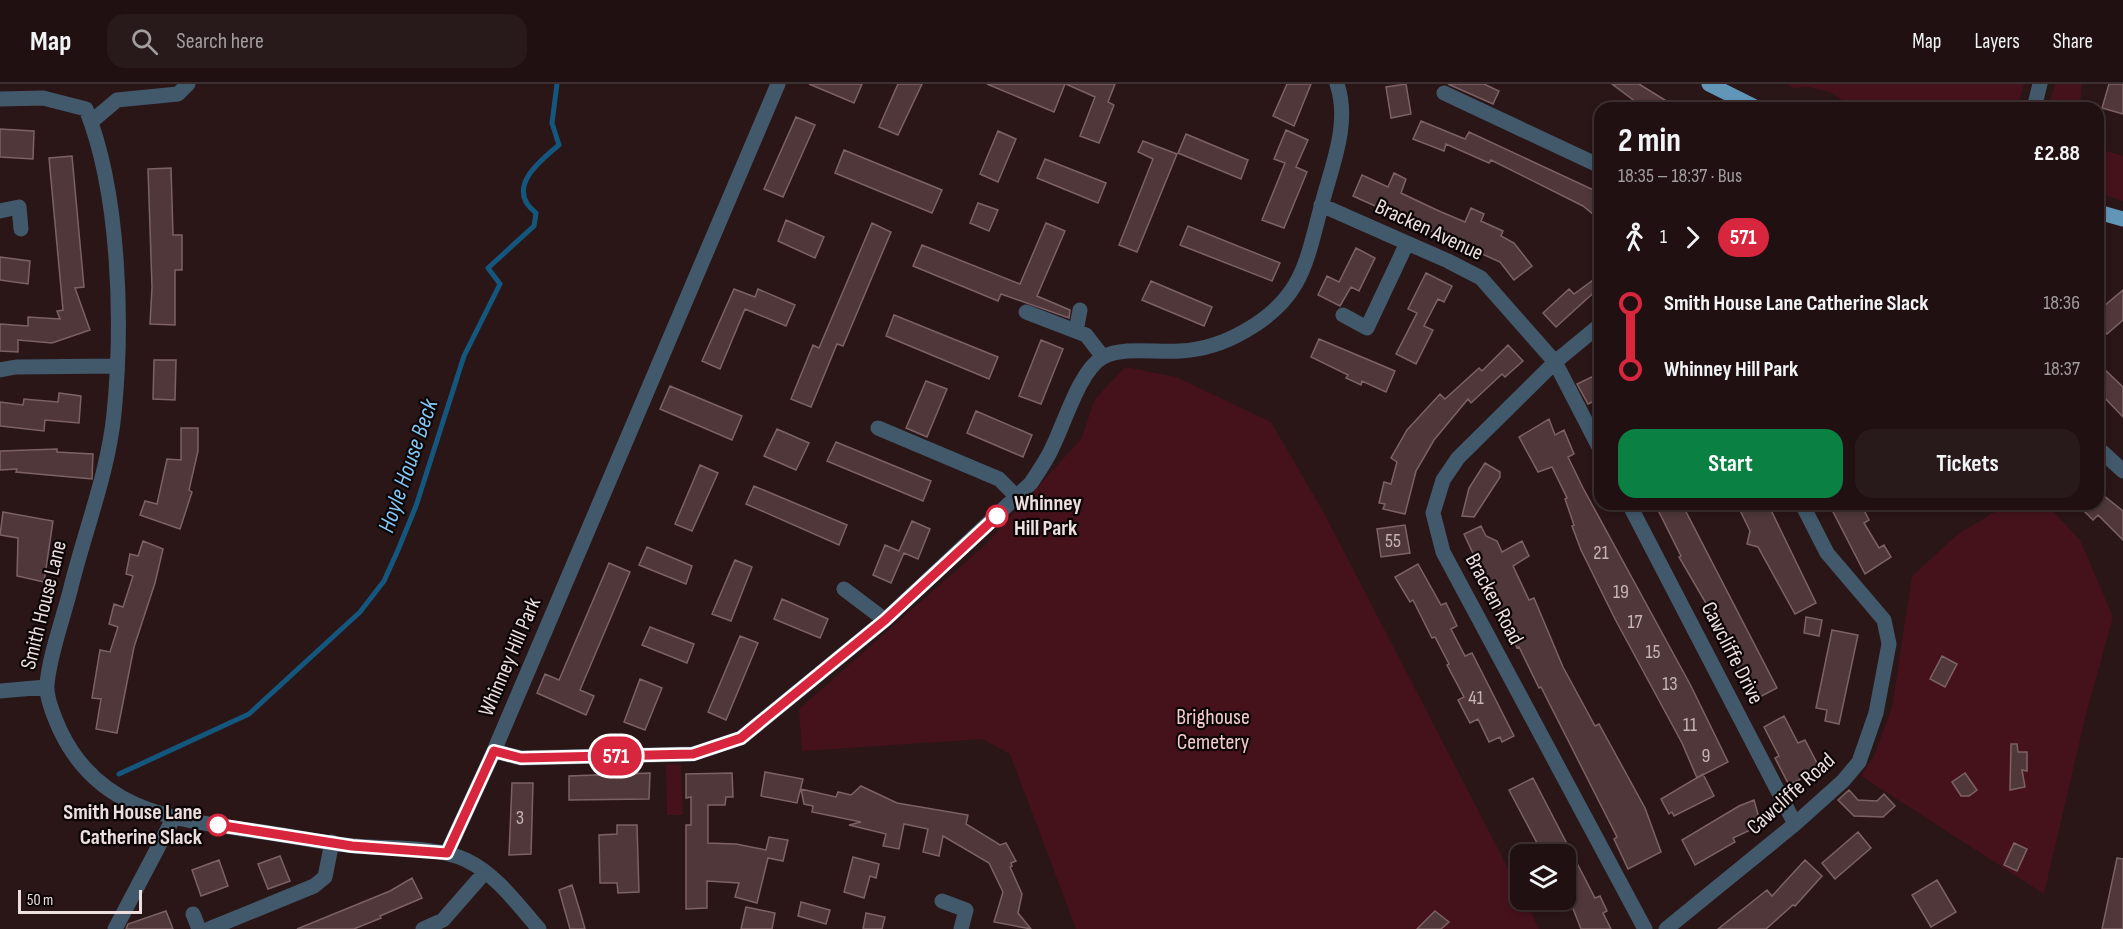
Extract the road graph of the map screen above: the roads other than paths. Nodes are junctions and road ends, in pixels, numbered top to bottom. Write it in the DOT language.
graph roads {
  1 [pos="188,84"];
  2 [pos="778,84"];
  3 [pos="1337,84"];
  4 [pos="1709,84"];
  5 [pos="2040,84"];
  6 [pos="1444,93"];
  7 [pos="0,99"];
  8 [pos="1745,102"];
  9 [pos="2036,102"];
  10 [pos="92,122"];
  11 [pos="1594,163"];
  12 [pos="1321,205"];
  13 [pos="0,211"];
  14 [pos="2104,214"];
  15 [pos="2123,219"];
  16 [pos="21,229"];
  17 [pos="1407,243"];
  18 [pos="1080,310"];
  19 [pos="1026,312"];
  20 [pos="1342,315"];
  21 [pos="1594,330"];
  22 [pos="1076,332"];
  23 [pos="1103,357"];
  24 [pos="1555,362"];
  25 [pos="116,366"];
  26 [pos="0,370"];
  27 [pos="878,428"];
  28 [pos="1594,438"];
  29 [pos="2104,454"];
  30 [pos="2123,471"];
  31 [pos="1017,496"];
  32 [pos="1632,510"];
  33 [pos="1805,510"];
  34 [pos="844,589"];
  35 [pos="885,620"];
  36 [pos="46,687"];
  37 [pos="0,691"];
  38 [pos="494,751"];
  39 [pos="173,819"];
  40 [pos="1795,824"];
  41 [pos="332,842"];
  42 [pos="447,853"];
  43 [pos="484,872"];
  44 [pos="942,901"];
  45 [pos="193,914"];
  46 [pos="115,929"];
  47 [pos="199,929"];
  48 [pos="209,929"];
  49 [pos="423,929"];
  50 [pos="539,929"];
  51 [pos="961,929"];
  52 [pos="1645,929"];
  53 [pos="1666,929"];
  1 -- 10 [label="street"];
  2 -- 38 [label="street, Whinney Hill Park"];
  3 -- 12 [label="street"];
  4 -- 8 [label="main road"];
  5 -- 9 [label="street"];
  6 -- 11 [label="street"];
  7 -- 10 [label="street"];
  10 -- 25 [label="street, Smith House Lane"];
  12 -- 17 [label="street, Bracken Avenue"];
  12 -- 23 [label="street"];
  13 -- 16 [label="street"];
  14 -- 15 [label="main road"];
  17 -- 20 [label="street"];
  17 -- 24 [label="street, Bracken Avenue"];
  18 -- 22 [label="street"];
  19 -- 22 [label="street"];
  21 -- 24 [label="street, Bracken Road"];
  22 -- 23 [label="street"];
  23 -- 31 [label="street, Whinney Hill Park"];
  24 -- 28 [label="street"];
  24 -- 52 [label="street, Bracken Road"];
  25 -- 26 [label="street"];
  25 -- 36 [label="street, Smith House Lane"];
  27 -- 31 [label="street"];
  29 -- 30 [label="street"];
  31 -- 35 [label="street, Whinney Hill Park"];
  32 -- 40 [label="street, Cawcliffe Drive"];
  33 -- 40 [label="street, Cawcliffe Road"];
  34 -- 35 [label="street"];
  35 -- 38 [label="street, Whinney Hill Park"];
  36 -- 37 [label="street"];
  36 -- 39 [label="street, Smith House Lane"];
  38 -- 42 [label="street, Whinney Hill Park"];
  39 -- 41 [label="street, Smith House Lane"];
  39 -- 46 [label="street"];
  40 -- 53 [label="street, Cawcliffe Road"];
  41 -- 42 [label="street, Smith House Lane"];
  41 -- 48 [label="street"];
  42 -- 43 [label="street, Smith House Lane"];
  43 -- 49 [label="street"];
  43 -- 50 [label="street, Smith House Lane"];
  44 -- 51 [label="street"];
  45 -- 47 [label="street"];
}
